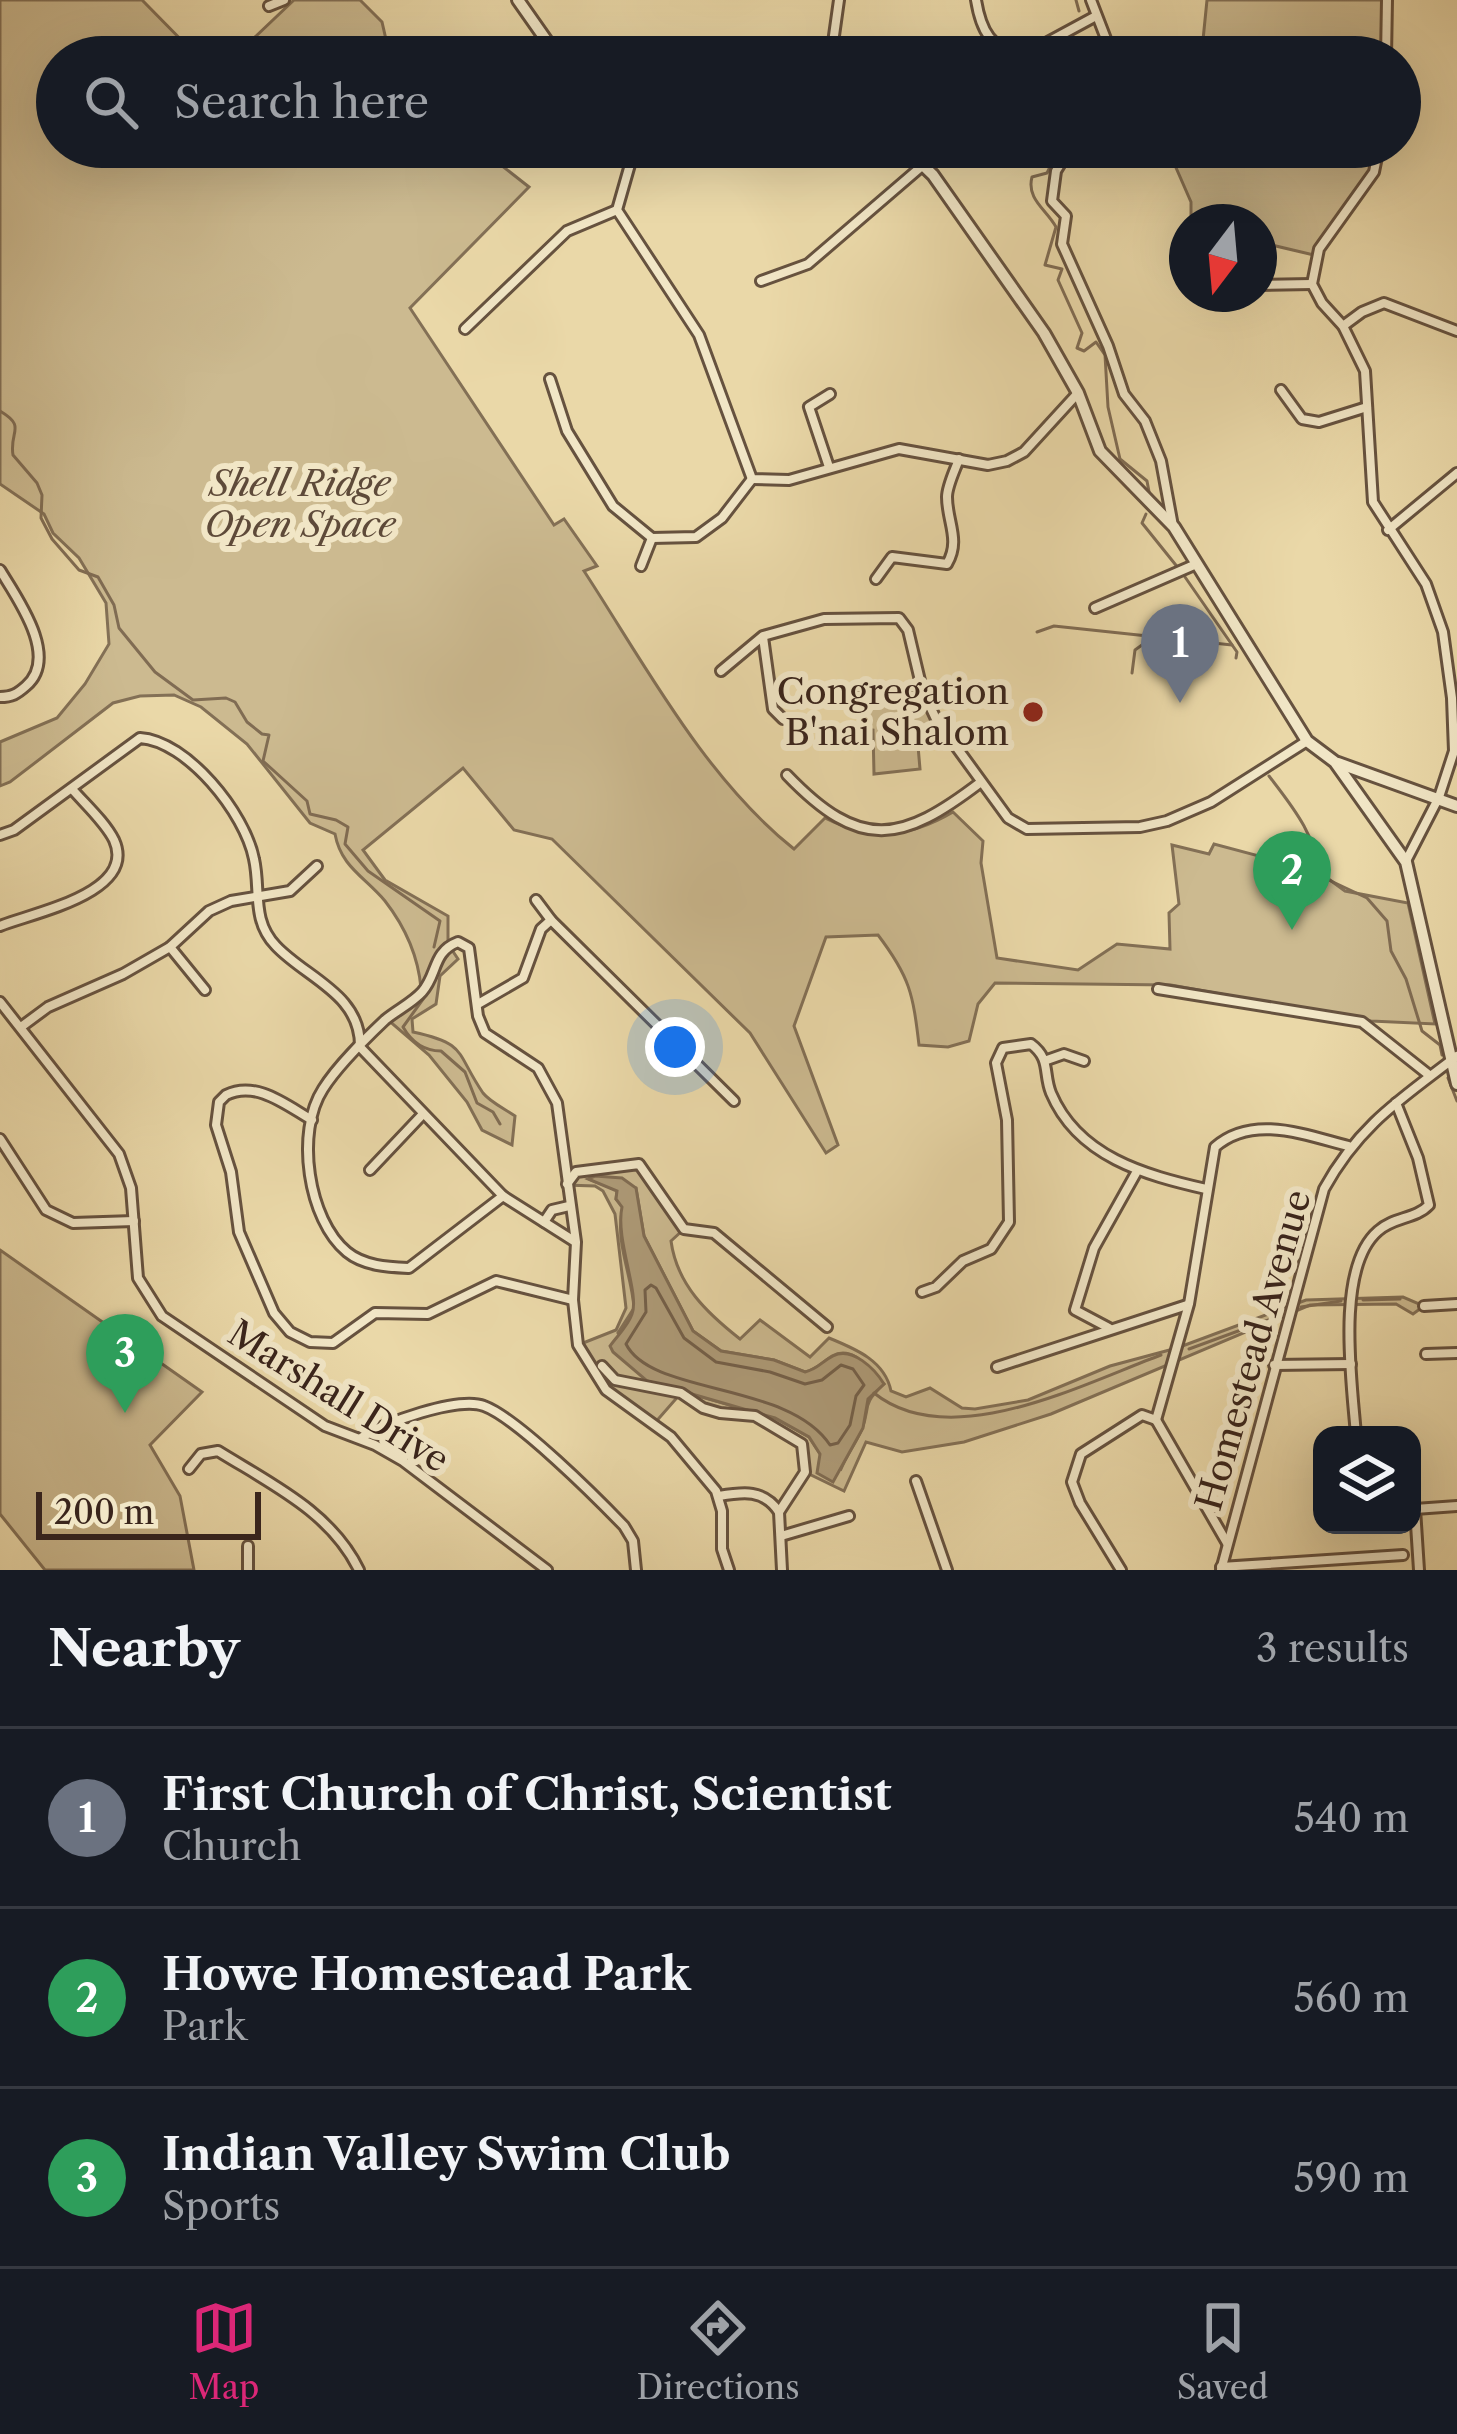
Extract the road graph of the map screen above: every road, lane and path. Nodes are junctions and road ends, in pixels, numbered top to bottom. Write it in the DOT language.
graph roads {
  1 [pos="284,0"];
  2 [pos="518,0"];
  3 [pos="839,0"];
  4 [pos="976,0"];
  5 [pos="1091,0"];
  6 [pos="1387,0"];
  7 [pos="269,6"];
  8 [pos="1096,16"];
  9 [pos="543,36"];
  10 [pos="834,36"];
  11 [pos="988,36"];
  12 [pos="1059,36"];
  13 [pos="1104,36"];
  14 [pos="1386,36"];
  15 [pos="629,168"];
  16 [pos="920,168"];
  17 [pos="924,168"];
  18 [pos="1057,168"];
  19 [pos="1374,168"];
  20 [pos="617,210"];
  21 [pos="760,281"];
  22 [pos="1312,284"];
  23 [pos="1277,285"];
  24 [pos="1342,326"];
  25 [pos="465,329"];
  26 [pos="1457,331"];
  27 [pos="550,380"];
  28 [pos="1281,390"];
  29 [pos="1078,393"];
  30 [pos="830,394"];
  31 [pos="1367,407"];
  32 [pos="959,459"];
  33 [pos="829,467"];
  34 [pos="1457,473"];
  35 [pos="752,479"];
  36 [pos="1174,527"];
  37 [pos="1388,530"];
  38 [pos="652,538"];
  39 [pos="1194,565"];
  40 [pos="641,566"];
  41 [pos="0,570"];
  42 [pos="877,579"];
  43 [pos="1095,608"];
  44 [pos="763,636"];
  45 [pos="721,671"];
  46 [pos="0,697"];
  47 [pos="783,719"];
  48 [pos="1307,741"];
  49 [pos="1335,762"];
  50 [pos="787,775"];
  51 [pos="982,782"];
  52 [pos="72,789"];
  53 [pos="1439,796"];
  54 [pos="1457,806"];
  55 [pos="0,835"];
  56 [pos="1406,862"];
  57 [pos="317,866"];
  58 [pos="255,897"];
  59 [pos="536,899"];
  60 [pos="551,920"];
  61 [pos="0,926"];
  62 [pos="170,947"];
  63 [pos="1158,989"];
  64 [pos="205,990"];
  65 [pos="0,1002"];
  66 [pos="477,1005"];
  67 [pos="21,1027"];
  68 [pos="360,1048"];
  69 [pos="1454,1059"];
  70 [pos="1047,1060"];
  71 [pos="1084,1061"];
  72 [pos="1429,1076"];
  73 [pos="1457,1084"];
  74 [pos="734,1101"];
  75 [pos="1396,1102"];
  76 [pos="423,1114"];
  77 [pos="312,1120"];
  78 [pos="0,1139"];
  79 [pos="1348,1146"];
  80 [pos="370,1170"];
  81 [pos="1136,1173"];
  82 [pos="566,1185"];
  83 [pos="1206,1190"];
  84 [pos="503,1196"];
  85 [pos="569,1206"];
  86 [pos="134,1221"];
  87 [pos="544,1222"];
  88 [pos="576,1242"];
  89 [pos="922,1292"];
  90 [pos="573,1300"];
  91 [pos="1189,1304"];
  92 [pos="1457,1304"];
  93 [pos="1424,1306"];
  94 [pos="827,1327"];
  95 [pos="1108,1328"];
  96 [pos="1457,1353"];
  97 [pos="1426,1354"];
  98 [pos="1351,1364"];
  99 [pos="1274,1365"];
  100 [pos="602,1366"];
  101 [pos="998,1367"];
  102 [pos="1156,1420"];
  103 [pos="1355,1426"];
  104 [pos="360,1439"];
  105 [pos="189,1469"];
  106 [pos="916,1481"];
  107 [pos="719,1496"];
  108 [pos="1457,1506"];
  109 [pos="779,1512"];
  110 [pos="849,1516"];
  111 [pos="782,1536"];
  112 [pos="1227,1543"];
  113 [pos="248,1546"];
  114 [pos="1403,1556"];
  115 [pos="1221,1568"];
  116 [pos="248,1570"];
  117 [pos="359,1570"];
  118 [pos="548,1570"];
  119 [pos="636,1570"];
  120 [pos="729,1570"];
  121 [pos="782,1570"];
  122 [pos="947,1570"];
  123 [pos="1121,1570"];
  124 [pos="1419,1570"];
  1 -- 7 [label="street"];
  2 -- 9 [label="street"];
  3 -- 10 [label="street"];
  4 -- 11 [label="street"];
  5 -- 8 [label="street"];
  6 -- 14 [label="street"];
  8 -- 12 [label="street"];
  8 -- 13 [label="street"];
  15 -- 20 [label="street"];
  16 -- 21 [label="street"];
  17 -- 29 [label="street"];
  18 -- 36 [label="street"];
  19 -- 22 [label="street"];
  20 -- 25 [label="street"];
  20 -- 35 [label="street"];
  22 -- 23 [label="street"];
  22 -- 24 [label="street"];
  24 -- 26 [label="street"];
  24 -- 31 [label="street"];
  27 -- 38 [label="street"];
  28 -- 31 [label="street"];
  29 -- 32 [label="street"];
  29 -- 36 [label="street"];
  30 -- 33 [label="street"];
  31 -- 37 [label="street"];
  32 -- 33 [label="street"];
  32 -- 42 [label="street"];
  33 -- 35 [label="street"];
  34 -- 37 [label="street"];
  35 -- 38 [label="street"];
  36 -- 39 [label="street"];
  37 -- 53 [label="street"];
  38 -- 40 [label="street"];
  39 -- 43 [label="street"];
  39 -- 48 [label="street"];
  41 -- 46 [label="street"];
  44 -- 45 [label="street"];
  44 -- 47 [label="street"];
  44 -- 51 [label="street"];
  48 -- 49 [label="street"];
  48 -- 51 [label="street"];
  49 -- 53 [label="street"];
  49 -- 56 [label="street"];
  50 -- 51 [label="street"];
  52 -- 55 [label="street"];
  52 -- 58 [label="street"];
  52 -- 61 [label="street"];
  53 -- 54 [label="street"];
  53 -- 56 [label="street"];
  56 -- 69 [label="street"];
  57 -- 58 [label="street"];
  58 -- 62 [label="street"];
  58 -- 68 [label="street"];
  59 -- 60 [label="street"];
  60 -- 66 [label="street"];
  60 -- 74 [label="street"];
  62 -- 64 [label="street"];
  62 -- 67 [label="street"];
  63 -- 72 [label="street"];
  65 -- 67 [label="street, Marshall Drive"];
  66 -- 68 [label="street"];
  66 -- 82 [label="street"];
  67 -- 86 [label="street, Marshall Drive"];
  68 -- 76 [label="street"];
  68 -- 77 [label="street"];
  69 -- 72 [label="street, Homestead Avenue"];
  69 -- 73 [label="street"];
  70 -- 71 [label="street"];
  70 -- 81 [label="street"];
  70 -- 89 [label="street"];
  72 -- 75 [label="street, Homestead Avenue"];
  75 -- 79 [label="street, Homestead Avenue"];
  75 -- 98 [label="street"];
  76 -- 80 [label="street"];
  76 -- 84 [label="street"];
  77 -- 84 [label="street"];
  77 -- 90 [label="street"];
  78 -- 86 [label="street"];
  79 -- 83 [label="street"];
  79 -- 99 [label="street, Homestead Avenue"];
  81 -- 83 [label="street"];
  81 -- 95 [label="street"];
  82 -- 85 [label="street"];
  82 -- 94 [label="street"];
  83 -- 91 [label="street"];
  84 -- 87 [label="street"];
  85 -- 87 [label="street"];
  85 -- 88 [label="street"];
  86 -- 104 [label="street, Marshall Drive"];
  87 -- 88 [label="street"];
  88 -- 90 [label="street"];
  90 -- 107 [label="street"];
  91 -- 95 [label="street"];
  91 -- 102 [label="street"];
  92 -- 93 [label="street"];
  95 -- 101 [label="street"];
  96 -- 97 [label="street"];
  98 -- 99 [label="street"];
  98 -- 103 [label="street"];
  99 -- 112 [label="street, Homestead Avenue"];
  100 -- 109 [label="street"];
  102 -- 112 [label="street"];
  102 -- 123 [label="street"];
  104 -- 118 [label="street, Marshall Drive"];
  104 -- 119 [label="street"];
  105 -- 117 [label="street"];
  106 -- 122 [label="street"];
  107 -- 109 [label="street"];
  107 -- 120 [label="street"];
  108 -- 124 [label="street"];
  109 -- 111 [label="street"];
  110 -- 111 [label="street"];
  111 -- 121 [label="street"];
  112 -- 115 [label="street, Homestead Avenue"];
  113 -- 116 [label="street"];
  114 -- 115 [label="street"];
}
